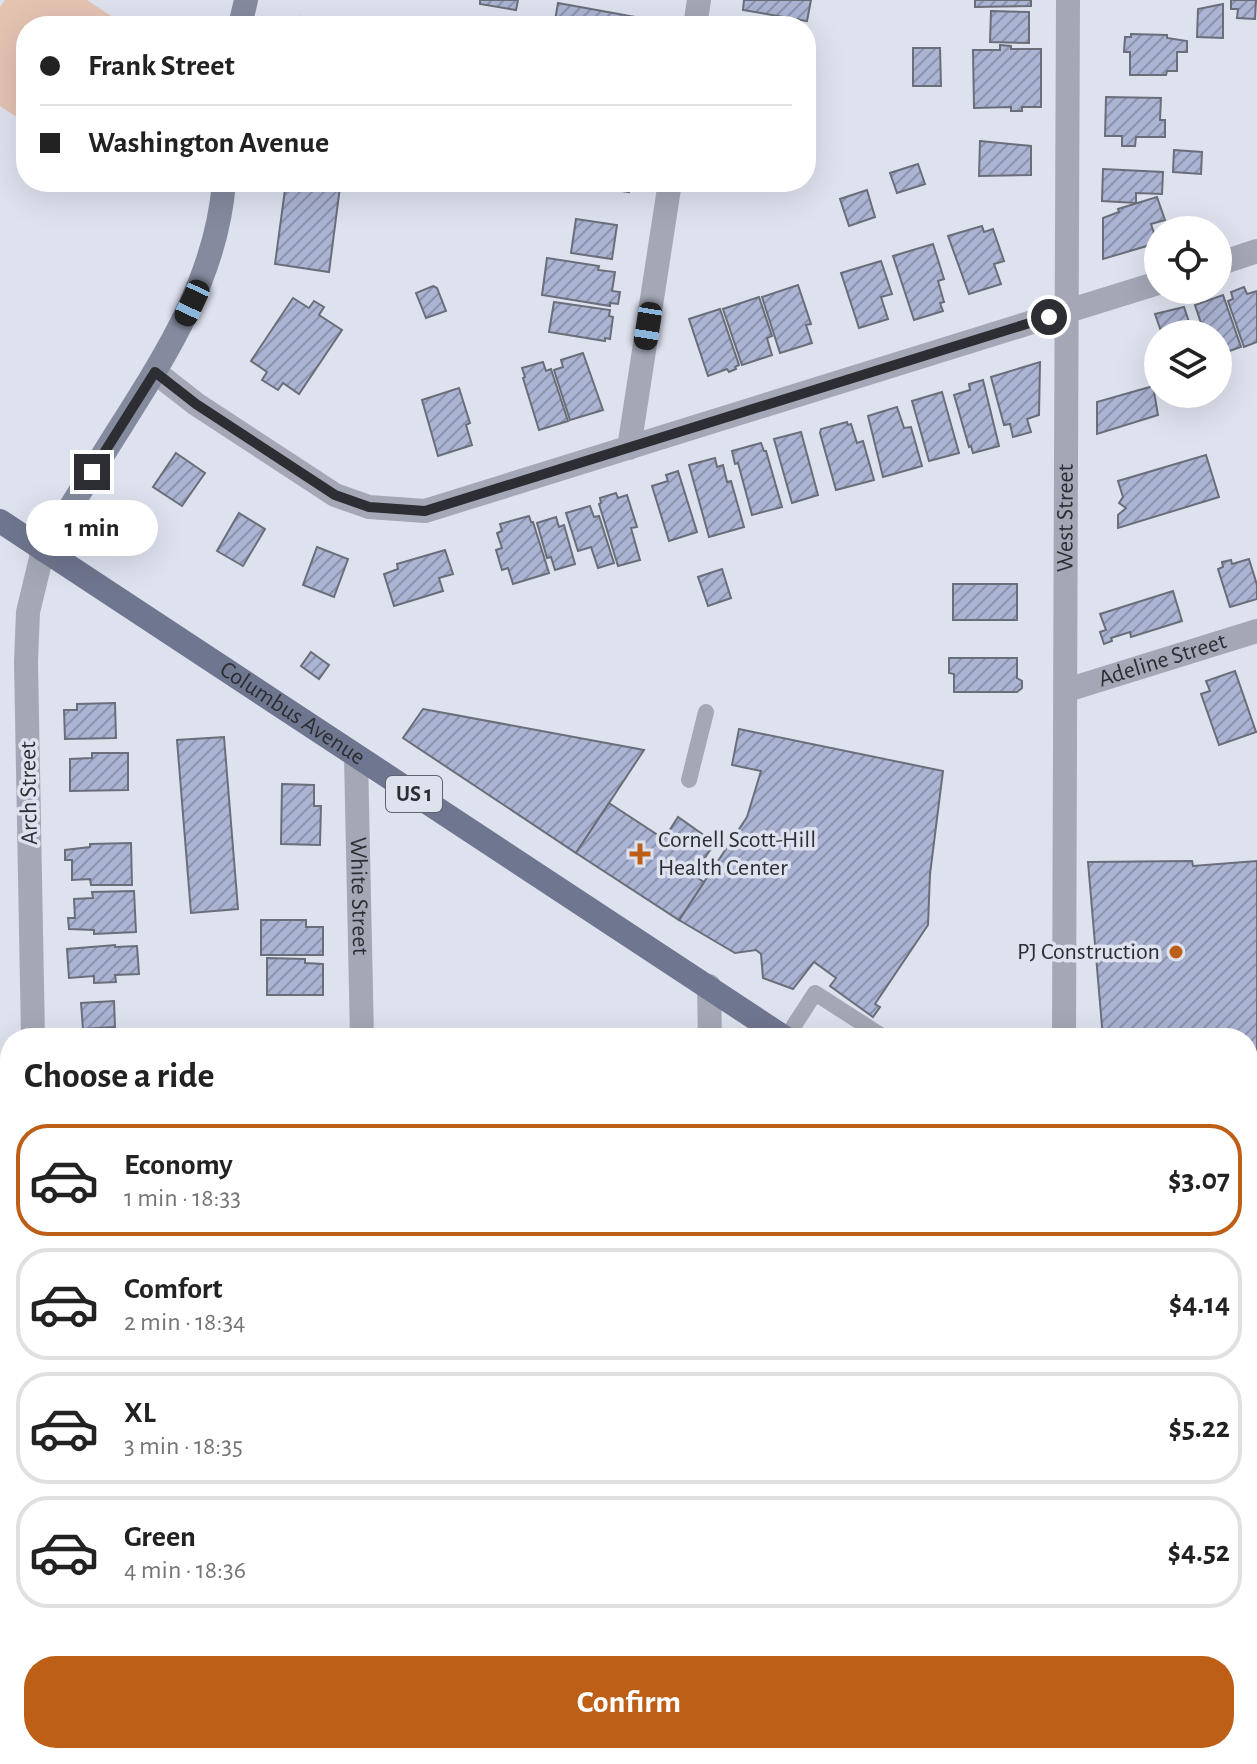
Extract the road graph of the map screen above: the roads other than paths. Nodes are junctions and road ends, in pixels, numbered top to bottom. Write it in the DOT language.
graph roads {
  1 [pos="1068,0"];
  2 [pos="223,192"];
  3 [pos="668,192"];
  4 [pos="1257,251"];
  5 [pos="1232,259"];
  6 [pos="1144,287"];
  7 [pos="1064,313"];
  8 [pos="155,372"];
  9 [pos="629,448"];
  10 [pos="0,521"];
  11 [pos="43,550"];
  12 [pos="1257,631"];
  13 [pos="1067,690"];
  14 [pos="706,712"];
  15 [pos="356,756"];
  16 [pos="689,780"];
  17 [pos="709,986"];
  18 [pos="33,1028"];
  19 [pos="362,1028"];
  20 [pos="710,1028"];
  21 [pos="770,1028"];
  22 [pos="792,1028"];
  23 [pos="869,1028"];
  24 [pos="1064,1028"];
  1 -- 7 [label="street, West Street"];
  2 -- 8 [label="main road"];
  3 -- 9 [label="street"];
  4 -- 5 [label="street"];
  6 -- 7 [label="street"];
  7 -- 9 [label="street"];
  7 -- 13 [label="street, West Street"];
  8 -- 9 [label="street"];
  8 -- 11 [label="main road"];
  10 -- 11 [label="main road, Columbus Avenue / US 1"];
  11 -- 15 [label="main road, Columbus Avenue / US 1"];
  11 -- 18 [label="street, Arch Street"];
  12 -- 13 [label="street, Adeline Street"];
  13 -- 24 [label="street, West Street"];
  14 -- 16 [label="lane"];
  15 -- 17 [label="main road, Columbus Avenue / US 1"];
  15 -- 19 [label="street, White Street"];
  17 -- 20 [label="street"];
  17 -- 21 [label="main road, Columbus Avenue / US 1"];
  22 -- 23 [label="lane"];
}
